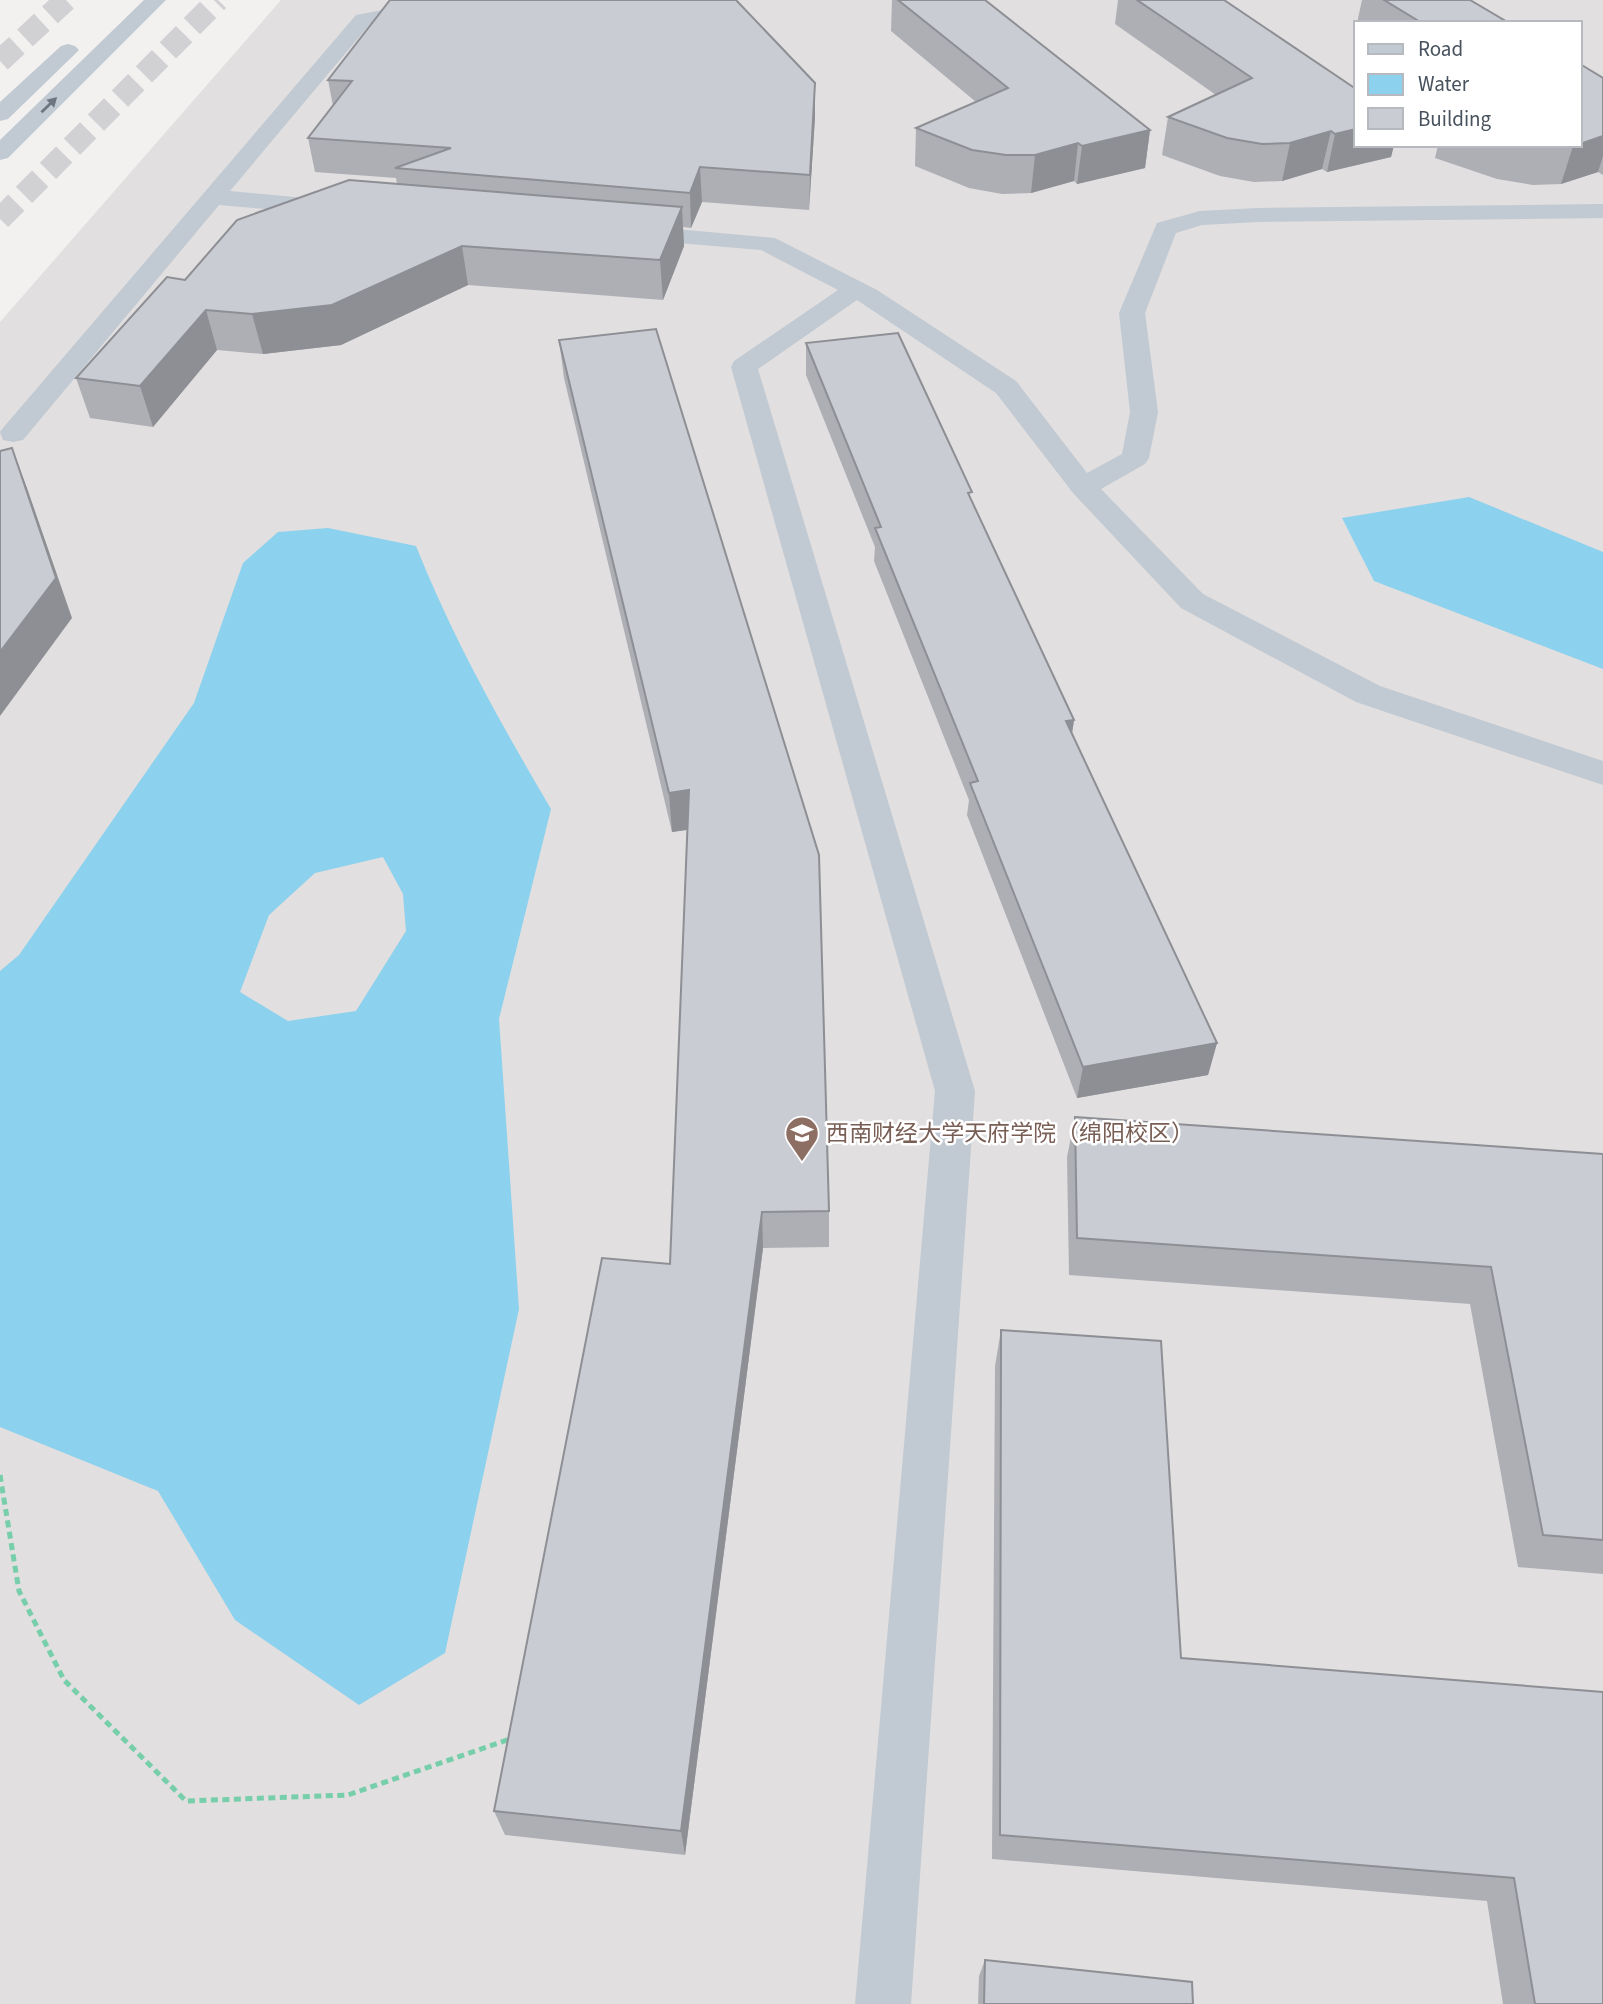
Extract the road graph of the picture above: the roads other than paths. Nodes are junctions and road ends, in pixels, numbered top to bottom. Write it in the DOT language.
graph roads {
  1 [pos="156,0"];
  2 [pos="472,0"];
  3 [pos="80,38"];
  4 [pos="0,114"];
  5 [pos="0,153"];
  6 [pos="214,197"];
  7 [pos="365,210"];
  8 [pos="1603,211"];
  9 [pos="600,229"];
  10 [pos="856,289"];
  11 [pos="13,434"];
  12 [pos="1083,486"];
  13 [pos="1603,773"];
  14 [pos="883,2004"];
  5 -- 1 [label="street, one-way"];
  2 -- 6 [label="street"];
  3 -- 4 [label="street"];
  6 -- 7 [label="street"];
  6 -- 11 [label="street"];
  8 -- 12 [label="street"];
  9 -- 10 [label="street"];
  10 -- 12 [label="street"];
  10 -- 14 [label="street"];
  12 -- 13 [label="street"];
}
